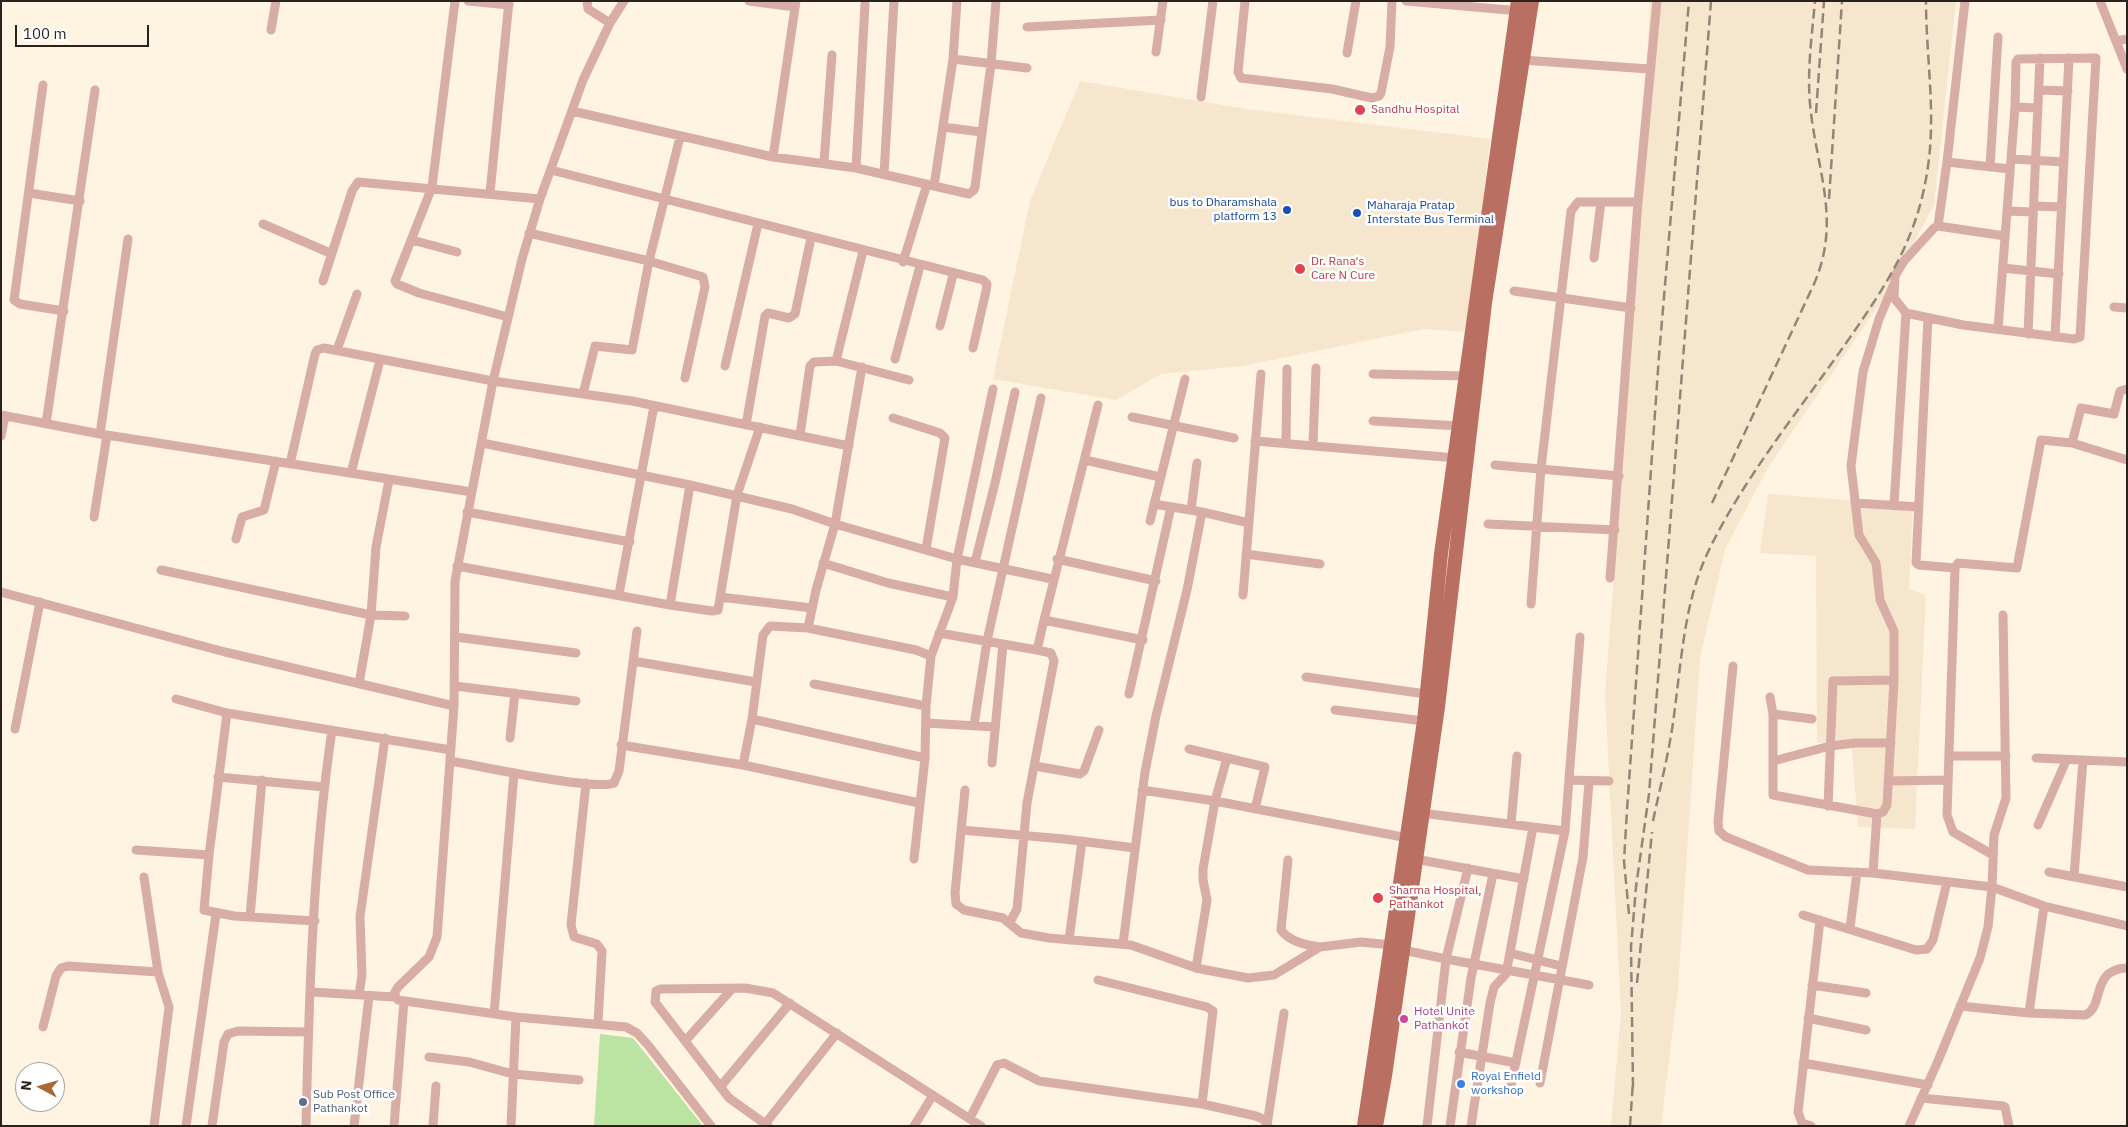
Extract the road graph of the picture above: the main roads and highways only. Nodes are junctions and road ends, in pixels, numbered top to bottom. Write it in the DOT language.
graph roads {
  1 [pos="1517,6"];
  2 [pos="1531,7"];
  3 [pos="1397,947"];
  4 [pos="1364,1126"];
  5 [pos="1376,1126"];
  1 -- 3 [label="main road"];
  2 -- 3 [label="main road"];
  3 -- 4 [label="main road"];
  3 -- 5 [label="main road"];
}
